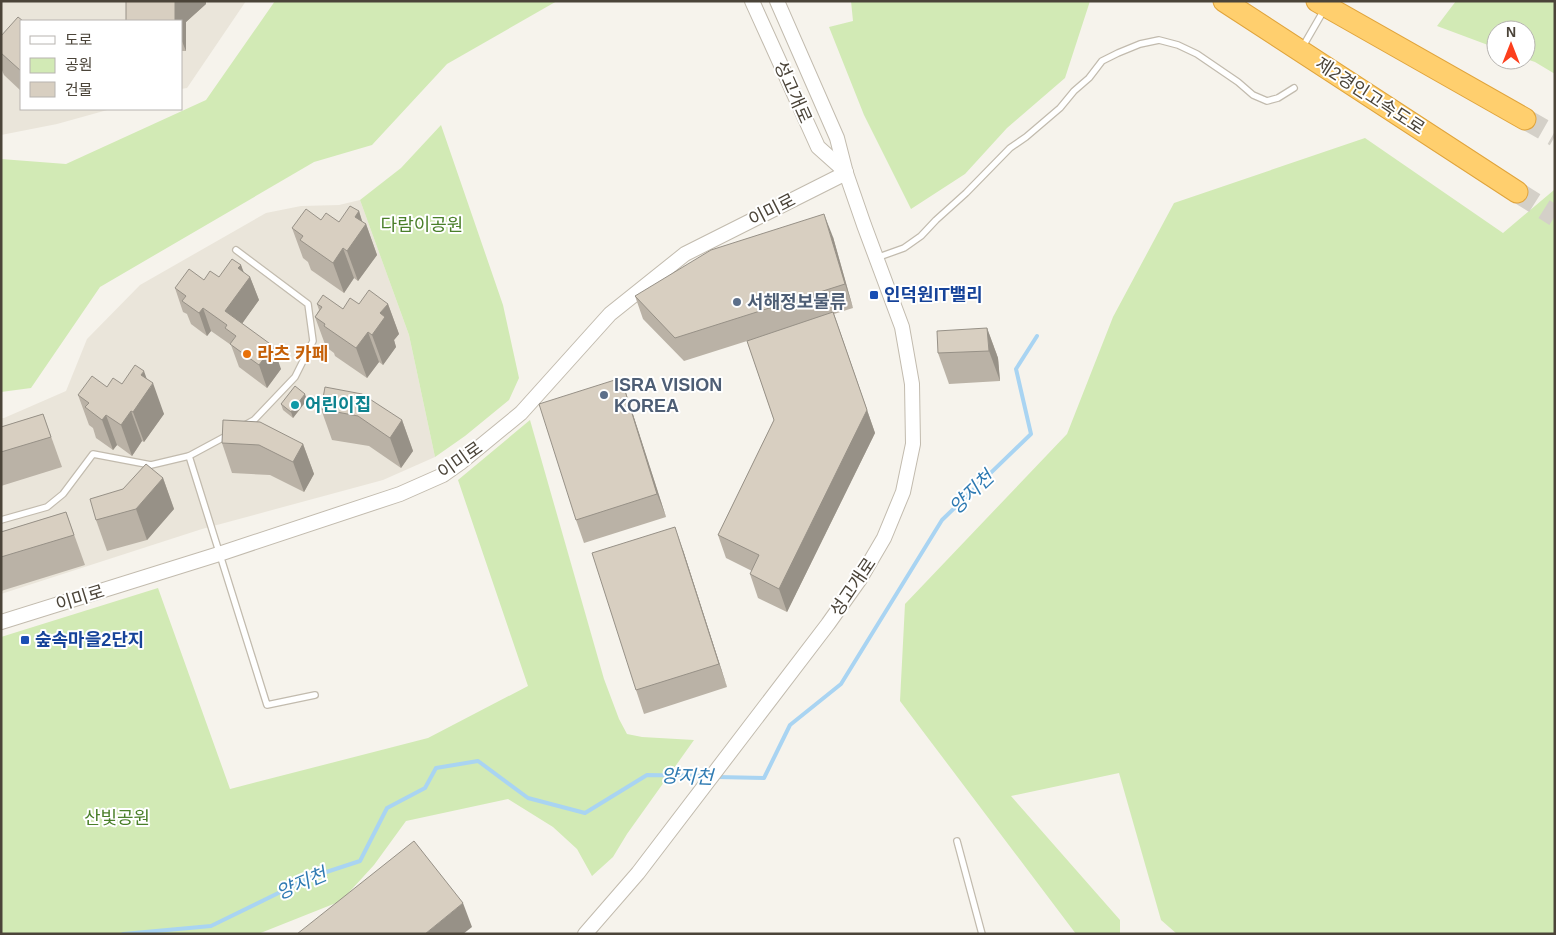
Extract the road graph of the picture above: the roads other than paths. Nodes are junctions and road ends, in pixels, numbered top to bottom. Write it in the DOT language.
graph roads {
  1 [pos="752,1"];
  2 [pos="777,1"];
  3 [pos="1224,1"];
  4 [pos="1322,4"];
  5 [pos="1300,51"];
  6 [pos="1294,88"];
  7 [pos="1525,119"];
  8 [pos="846,173"];
  9 [pos="1517,192"];
  10 [pos="236,250"];
  11 [pos="876,258"];
  12 [pos="238,429"];
  13 [pos="230,434"];
  14 [pos="189,456"];
  15 [pos="1,520"];
  16 [pos="219,554"];
  17 [pos="1,622"];
  18 [pos="315,695"];
  19 [pos="957,842"];
  20 [pos="585,934"];
  21 [pos="982,934"];
  1 -- 8 [label="street, 성고개로"];
  2 -- 8 [label="street, 성고개로"];
  3 -- 5 [label="highway, 제2경인고속도로"];
  4 -- 5 [label="lane"];
  4 -- 7 [label="highway"];
  5 -- 9 [label="highway, 제2경인고속도로"];
  6 -- 11 [label="lane"];
  8 -- 11 [label="street, 성고개로"];
  8 -- 16 [label="street, 이미로"];
  10 -- 12 [label="lane"];
  11 -- 20 [label="street, 성고개로"];
  13 -- 14 [label="lane"];
  14 -- 15 [label="lane"];
  14 -- 16 [label="lane"];
  16 -- 17 [label="street, 이미로"];
  16 -- 18 [label="lane"];
  19 -- 21 [label="lane"];
}
